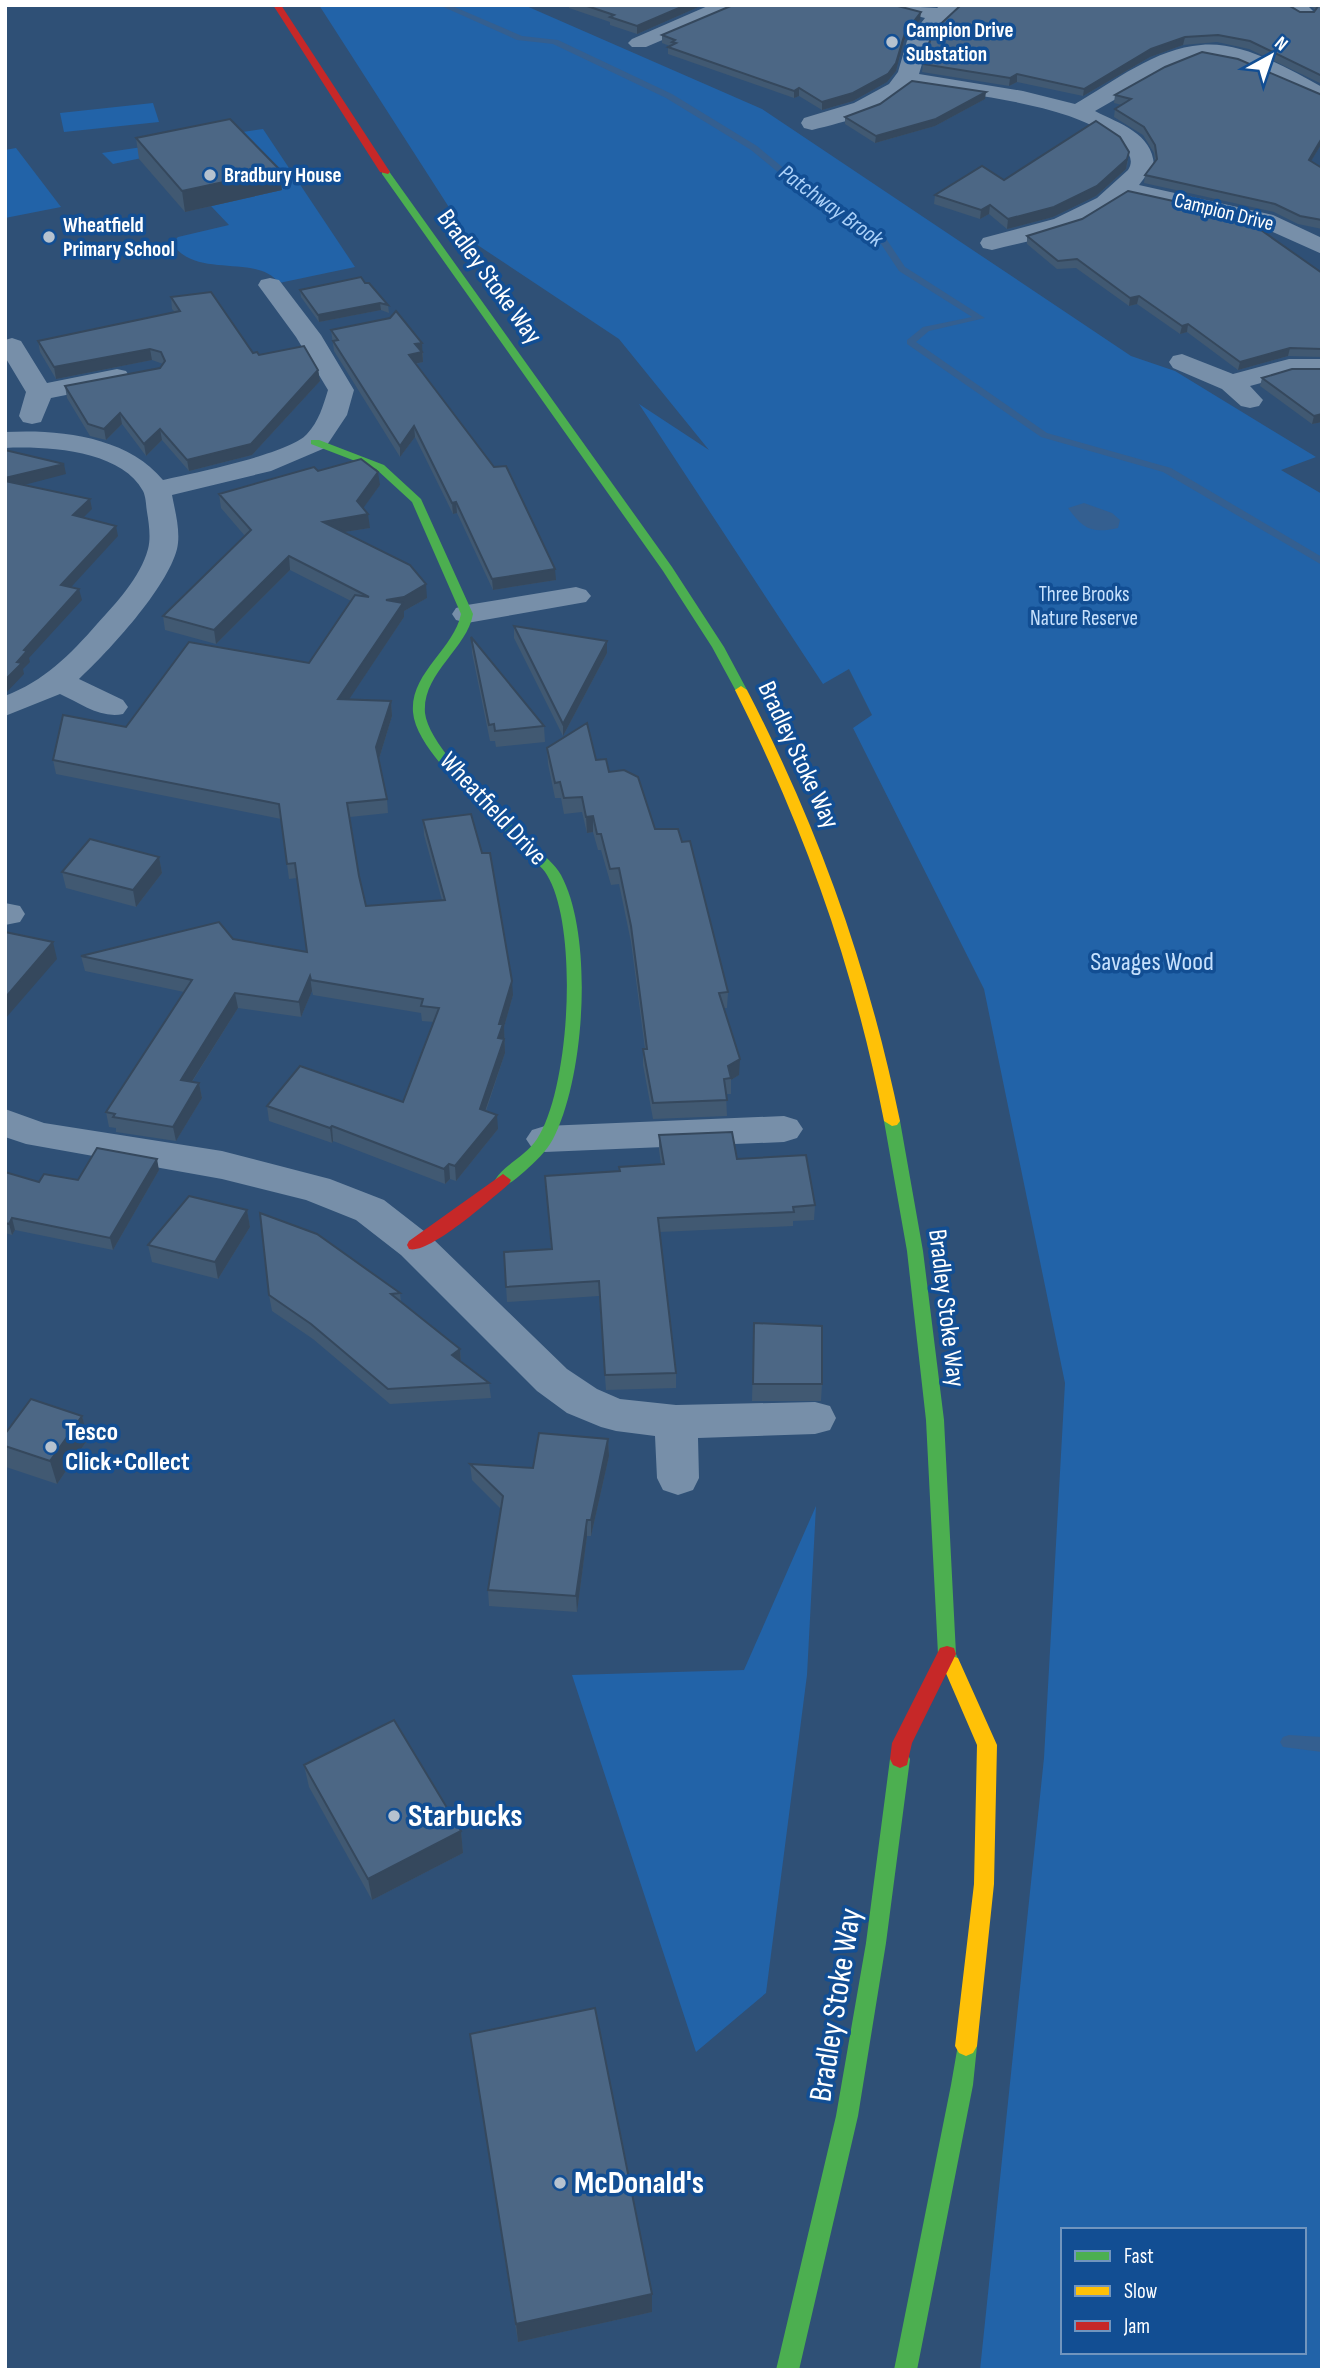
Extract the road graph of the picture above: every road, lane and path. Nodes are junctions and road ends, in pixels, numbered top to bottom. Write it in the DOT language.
graph roads {
  1 [pos="277,5"];
  2 [pos="896,5"];
  3 [pos="712,7"];
  4 [pos="948,10"];
  5 [pos="1185,35"];
  6 [pos="639,43"];
  7 [pos="1203,50"];
  8 [pos="905,78"];
  9 [pos="1322,96"];
  10 [pos="790,111"];
  11 [pos="1079,111"];
  12 [pos="1121,188"];
  13 [pos="970,227"];
  14 [pos="1322,247"];
  15 [pos="270,285"];
  16 [pos="12,346"];
  17 [pos="1182,362"];
  18 [pos="1322,367"];
  19 [pos="139,373"];
  20 [pos="39,392"];
  21 [pos="15,439"];
  22 [pos="315,442"];
  23 [pos="156,490"];
  24 [pos="576,596"];
  25 [pos="467,614"];
  26 [pos="58,681"];
  27 [pos="5,706"];
  28 [pos="112,707"];
  29 [pos="22,1128"];
  30 [pos="784,1129"];
  31 [pos="545,1139"];
  32 [pos="415,1245"];
  33 [pos="815,1418"];
  34 [pos="676,1422"];
  35 [pos="678,1478"];
  36 [pos="947,1654"];
  37 [pos="787,2370"];
  38 [pos="905,2370"];
  1 -- 36 [label="street, Bradley Stoke Way"];
  2 -- 4 [label="street"];
  3 -- 6 [label="street"];
  4 -- 8 [label="street"];
  5 -- 7 [label="street"];
  7 -- 9 [label="street"];
  7 -- 11 [label="street"];
  8 -- 10 [label="street"];
  8 -- 11 [label="street"];
  11 -- 12 [label="street"];
  12 -- 13 [label="street"];
  12 -- 14 [label="street, Campion Drive"];
  15 -- 22 [label="street"];
  16 -- 20 [label="street"];
  17 -- 18 [label="street"];
  19 -- 20 [label="street"];
  20 -- 21 [label="street"];
  21 -- 23 [label="street"];
  22 -- 23 [label="street"];
  22 -- 25 [label="street"];
  23 -- 26 [label="street"];
  24 -- 25 [label="street"];
  25 -- 31 [label="street, Wheatfield Drive"];
  26 -- 27 [label="street"];
  26 -- 28 [label="street"];
  29 -- 32 [label="street"];
  30 -- 31 [label="street"];
  31 -- 32 [label="street, Wheatfield Drive"];
  32 -- 34 [label="street"];
  33 -- 34 [label="street"];
  34 -- 35 [label="street"];
  36 -- 37 [label="street, Bradley Stoke Way"];
  36 -- 38 [label="street, Bradley Stoke Way"];
}
